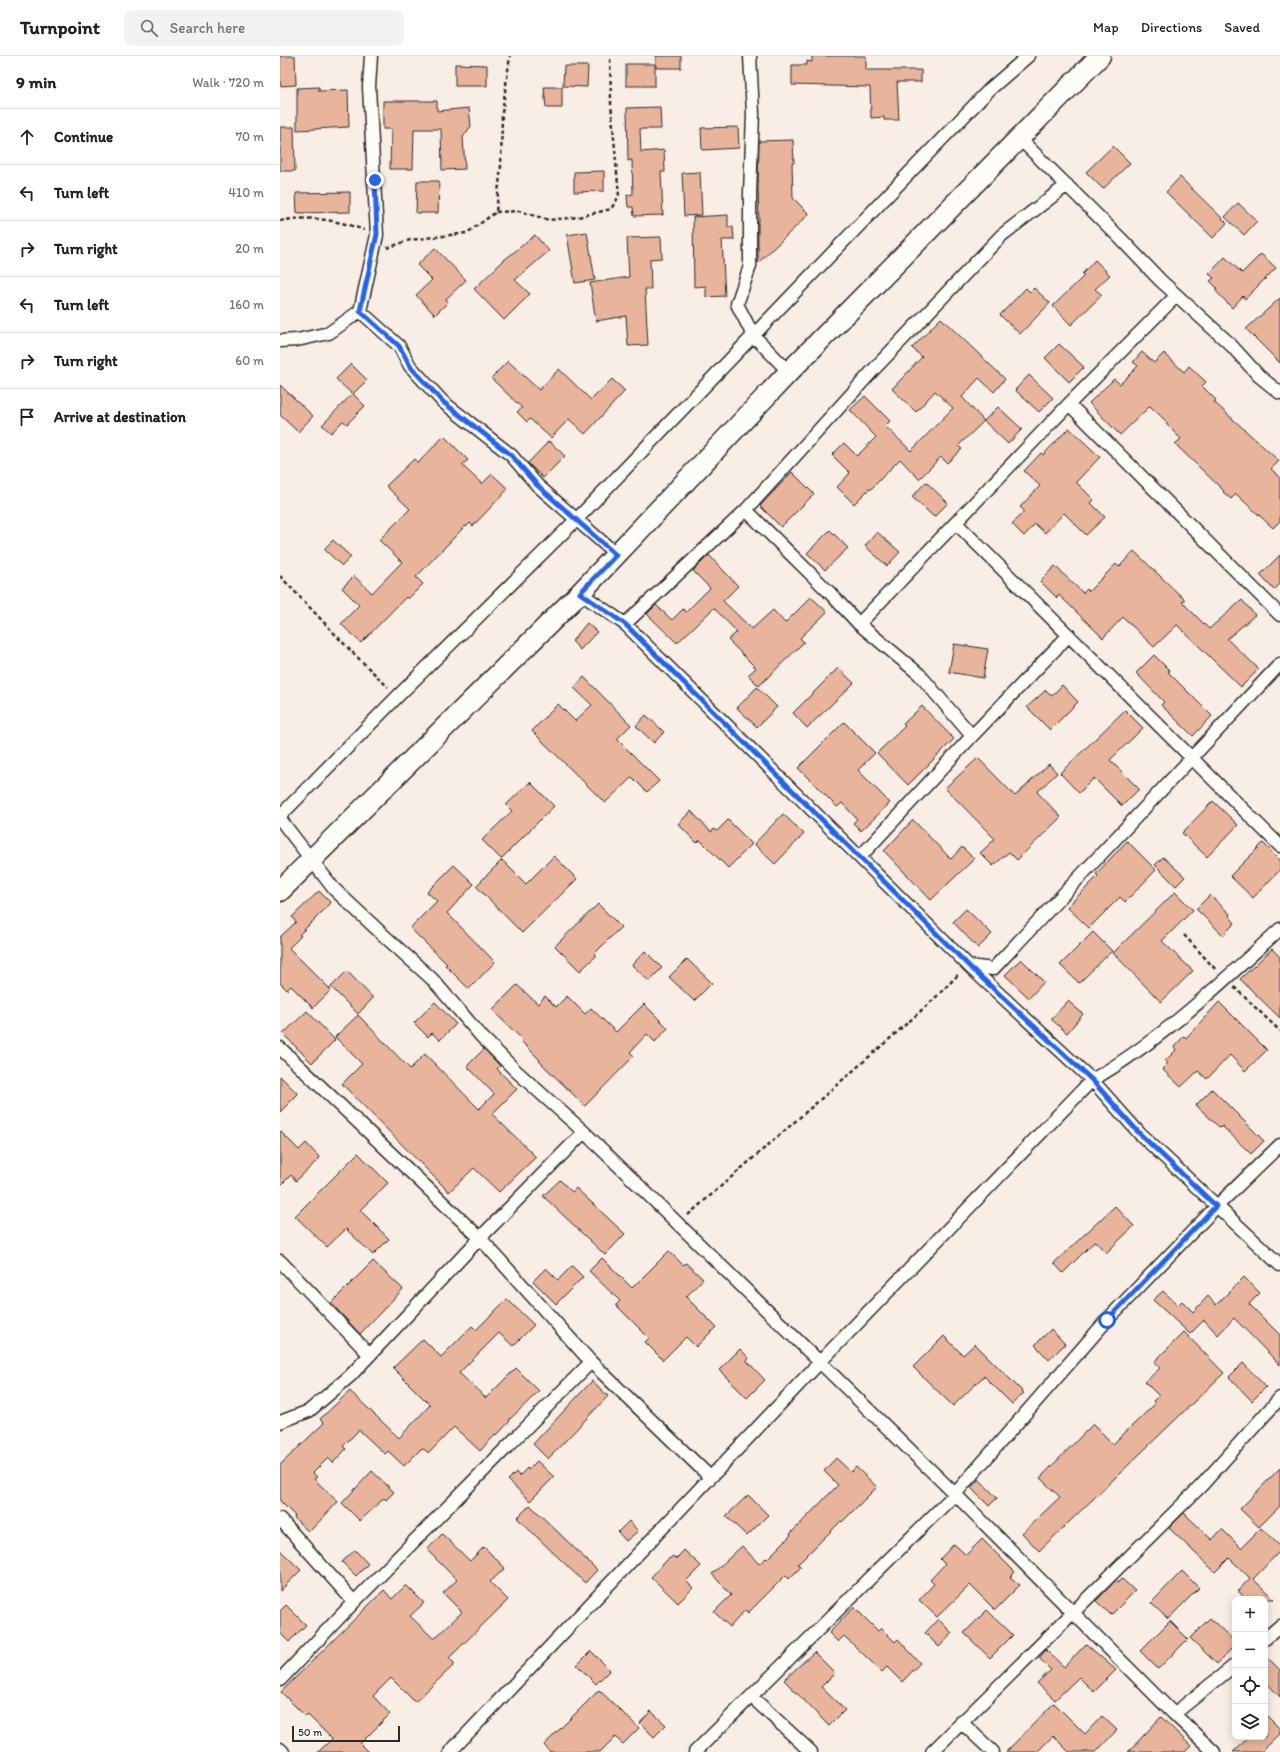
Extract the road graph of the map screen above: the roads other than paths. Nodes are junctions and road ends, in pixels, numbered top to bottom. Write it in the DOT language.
graph roads {
  1 [pos="370,56"];
  2 [pos="750,56"];
  3 [pos="1028,56"];
  4 [pos="1100,56"];
  5 [pos="1018,138"];
  6 [pos="1067,184"];
  7 [pos="1176,296"];
  8 [pos="360,311"];
  9 [pos="753,335"];
  10 [pos="280,341"];
  11 [pos="789,372"];
  12 [pos="1280,393"];
  13 [pos="1069,404"];
  14 [pos="746,510"];
  15 [pos="576,520"];
  16 [pos="956,523"];
  17 [pos="616,555"];
  18 [pos="580,593"];
  19 [pos="1280,615"];
  20 [pos="625,624"];
  21 [pos="859,624"];
  22 [pos="1069,635"];
  23 [pos="1280,664"];
  24 [pos="972,736"];
  25 [pos="1192,758"];
  26 [pos="280,817"];
  27 [pos="1280,846"];
  28 [pos="860,857"];
  29 [pos="311,859"];
  30 [pos="280,891"];
  31 [pos="1280,929"];
  32 [pos="969,966"];
  33 [pos="280,1048"];
  34 [pos="1092,1080"];
  35 [pos="584,1132"];
  36 [pos="1280,1145"];
  37 [pos="1216,1206"];
  38 [pos="480,1238"];
  39 [pos="280,1261"];
  40 [pos="1280,1265"];
  41 [pos="370,1355"];
  42 [pos="591,1362"];
  43 [pos="820,1362"];
  44 [pos="1280,1398"];
  45 [pos="280,1422"];
  46 [pos="710,1477"];
  47 [pos="955,1494"];
  48 [pos="280,1519"];
  49 [pos="354,1602"];
  50 [pos="1072,1612"];
  51 [pos="1280,1626"];
  52 [pos="1268,1636"];
  53 [pos="1232,1667"];
  54 [pos="280,1680"];
  55 [pos="752,1697"];
  56 [pos="1174,1714"];
  57 [pos="961,1722"];
  58 [pos="280,1749"];
  59 [pos="283,1752"];
  60 [pos="450,1752"];
  61 [pos="695,1752"];
  62 [pos="810,1752"];
  63 [pos="932,1752"];
  64 [pos="993,1752"];
  65 [pos="1214,1752"];
  1 -- 8 [label="street"];
  2 -- 9 [label="street"];
  3 -- 9 [label="street"];
  4 -- 5 [label="main road"];
  5 -- 6 [label="street"];
  5 -- 11 [label="main road"];
  6 -- 7 [label="street"];
  6 -- 14 [label="street"];
  7 -- 12 [label="street"];
  7 -- 13 [label="street"];
  8 -- 10 [label="street"];
  8 -- 15 [label="street"];
  9 -- 11 [label="street"];
  9 -- 15 [label="street"];
  11 -- 17 [label="main road"];
  13 -- 16 [label="street"];
  13 -- 19 [label="street"];
  14 -- 20 [label="street"];
  14 -- 21 [label="street"];
  15 -- 17 [label="street"];
  15 -- 26 [label="street"];
  16 -- 21 [label="street"];
  16 -- 22 [label="street"];
  17 -- 18 [label="main road"];
  18 -- 20 [label="street"];
  18 -- 29 [label="main road"];
  20 -- 28 [label="street"];
  21 -- 24 [label="street"];
  22 -- 24 [label="street"];
  22 -- 25 [label="street"];
  23 -- 25 [label="street"];
  24 -- 28 [label="street"];
  25 -- 27 [label="street"];
  25 -- 32 [label="street"];
  26 -- 29 [label="street"];
  28 -- 32 [label="street"];
  29 -- 30 [label="main road"];
  29 -- 35 [label="street"];
  31 -- 34 [label="street"];
  32 -- 34 [label="street"];
  33 -- 38 [label="street"];
  34 -- 37 [label="street"];
  34 -- 43 [label="street"];
  35 -- 38 [label="street"];
  35 -- 43 [label="street"];
  36 -- 37 [label="street"];
  37 -- 40 [label="street"];
  37 -- 47 [label="street"];
  38 -- 41 [label="street"];
  38 -- 42 [label="street"];
  39 -- 41 [label="street"];
  41 -- 45 [label="street"];
  42 -- 46 [label="street"];
  42 -- 49 [label="street"];
  43 -- 46 [label="street"];
  43 -- 47 [label="street"];
  44 -- 50 [label="street"];
  46 -- 60 [label="street"];
  47 -- 50 [label="street"];
  47 -- 55 [label="street"];
  48 -- 49 [label="street"];
  49 -- 54 [label="street"];
  50 -- 56 [label="street"];
  50 -- 57 [label="street"];
  51 -- 52 [label="street"];
  53 -- 56 [label="street"];
  55 -- 61 [label="street"];
  55 -- 62 [label="street"];
  56 -- 65 [label="street"];
  57 -- 63 [label="street"];
  57 -- 64 [label="street"];
  58 -- 59 [label="street"];
}
